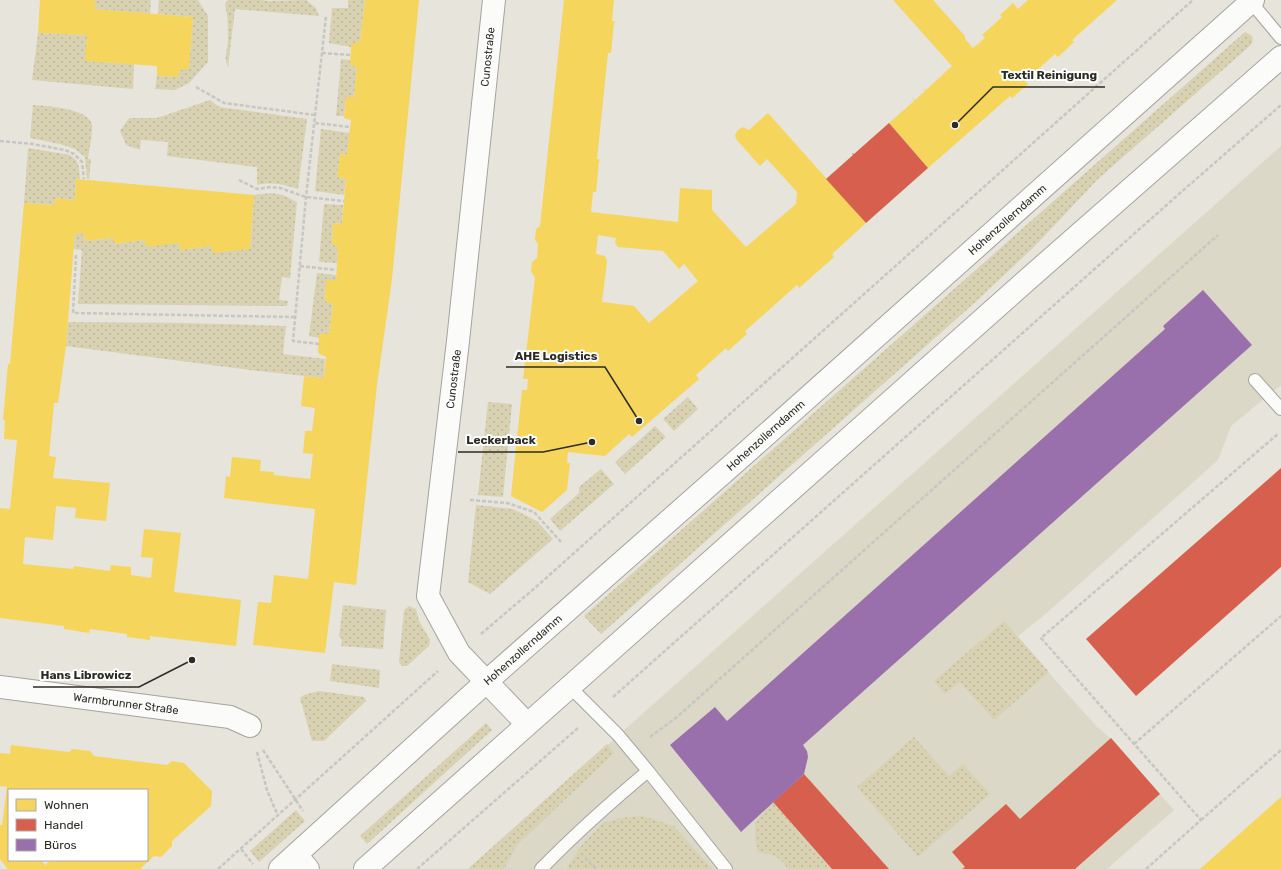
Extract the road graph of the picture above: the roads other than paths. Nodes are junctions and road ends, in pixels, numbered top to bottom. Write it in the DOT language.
graph roads {
  1 [pos="494,0"];
  2 [pos="1252,1"];
  3 [pos="1281,38"];
  4 [pos="1281,57"];
  5 [pos="1255,380"];
  6 [pos="1281,409"];
  7 [pos="486,682"];
  8 [pos="0,687"];
  9 [pos="570,687"];
  10 [pos="527,724"];
  11 [pos="250,726"];
  12 [pos="648,771"];
  13 [pos="295,864"];
  14 [pos="365,869"];
  15 [pos="541,869"];
  16 [pos="726,869"];
  1 -- 7 [label="main road, Cunostraße"];
  2 -- 3 [label="lane, Hohenzollerndamm"];
  2 -- 7 [label="main road, Hohenzollerndamm"];
  4 -- 9 [label="main road"];
  5 -- 6 [label="lane"];
  7 -- 10 [label="main road, Cunostraße"];
  7 -- 13 [label="main road, Hohenzollerndamm"];
  8 -- 11 [label="main road, Warmbrunner Straße"];
  9 -- 10 [label="main road"];
  9 -- 12 [label="lane"];
  10 -- 14 [label="main road"];
  12 -- 15 [label="lane"];
  12 -- 16 [label="lane"];
}
